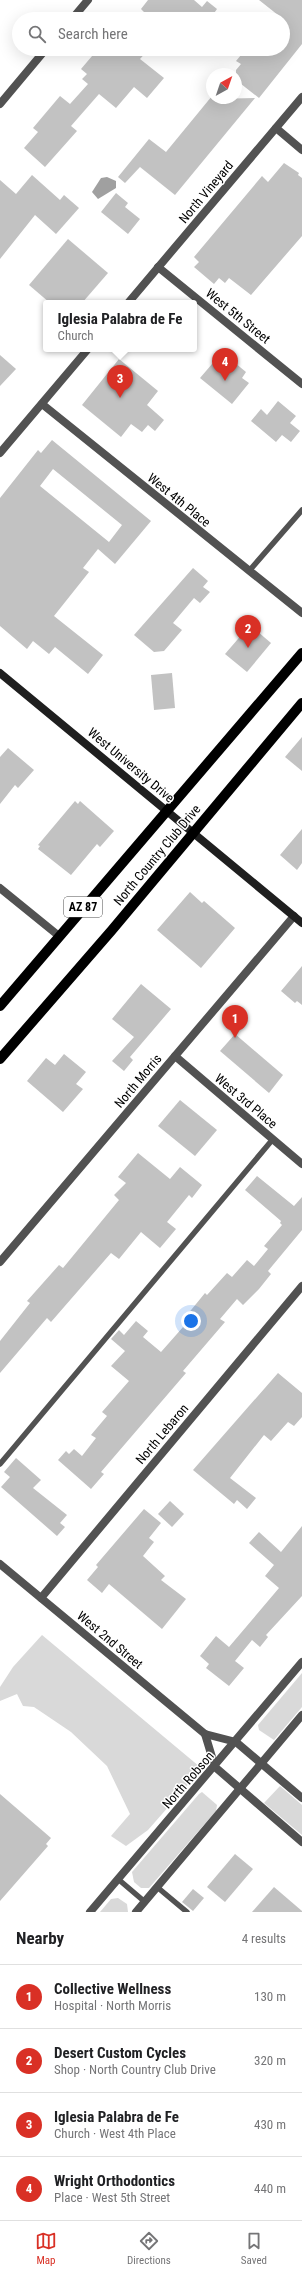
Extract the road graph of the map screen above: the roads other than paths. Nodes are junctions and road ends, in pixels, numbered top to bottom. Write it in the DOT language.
graph roads {
  1 [pos="88,0"];
  2 [pos="78,12"];
  3 [pos="40,56"];
  4 [pos="302,97"];
  5 [pos="0,104"];
  6 [pos="276,128"];
  7 [pos="302,150"];
  8 [pos="158,267"];
  9 [pos="130,300"];
  10 [pos="85,352"];
  11 [pos="302,384"];
  12 [pos="42,404"];
  13 [pos="0,453"];
  14 [pos="302,510"];
  15 [pos="249,571"];
  16 [pos="302,614"];
  17 [pos="302,653"];
  18 [pos="0,673"];
  19 [pos="302,703"];
  20 [pos="168,811"];
  21 [pos="193,832"];
  22 [pos="0,888"];
  23 [pos="294,916"];
  24 [pos="302,922"];
  25 [pos="58,936"];
  26 [pos="0,1006"];
  27 [pos="175,1056"];
  28 [pos="0,1059"];
  29 [pos="273,1140"];
  30 [pos="302,1164"];
  31 [pos="0,1262"];
  32 [pos="302,1286"];
  33 [pos="0,1464"];
  34 [pos="0,1564"];
  35 [pos="41,1598"];
  36 [pos="302,1662"];
  37 [pos="302,1715"];
  38 [pos="205,1734"];
  39 [pos="236,1742"];
  40 [pos="261,1763"];
  41 [pos="214,1767"];
  42 [pos="239,1788"];
  43 [pos="302,1798"];
  44 [pos="302,1842"];
  45 [pos="118,1879"];
  46 [pos="157,1887"];
  47 [pos="145,1902"];
  48 [pos="90,1912"];
  49 [pos="136,1912"];
  50 [pos="187,1912"];
  1 -- 2 [label="street"];
  3 -- 5 [label="street"];
  4 -- 6 [label="street, North Vineyard"];
  6 -- 7 [label="street"];
  6 -- 8 [label="street, North Vineyard"];
  8 -- 9 [label="street, North Vineyard"];
  8 -- 11 [label="street, West 5th Street"];
  10 -- 12 [label="street"];
  12 -- 13 [label="street"];
  12 -- 15 [label="street, West 4th Place"];
  14 -- 15 [label="lane"];
  15 -- 16 [label="street, West 4th Place"];
  17 -- 20 [label="main road, North Country Club Drive / AZ 87"];
  18 -- 20 [label="main road, West University Drive"];
  19 -- 21 [label="main road, North Country Club Drive / AZ 87"];
  20 -- 21 [label="main road, West University Drive"];
  20 -- 25 [label="main road, North Country Club Drive / AZ 87"];
  21 -- 23 [label="main road, West University Drive"];
  21 -- 28 [label="main road, North Country Club Drive / AZ 87"];
  22 -- 25 [label="street"];
  23 -- 24 [label="main road, West University Drive"];
  23 -- 27 [label="street, North Morris"];
  25 -- 26 [label="main road, North Country Club Drive / AZ 87"];
  27 -- 29 [label="street, West 3rd Place"];
  27 -- 31 [label="street, North Morris"];
  29 -- 30 [label="street, West 3rd Place"];
  29 -- 33 [label="lane"];
  32 -- 35 [label="street, North Lebaron"];
  34 -- 35 [label="street, West 2nd Street"];
  35 -- 38 [label="street, West 2nd Street"];
  36 -- 39 [label="street, North Robson"];
  37 -- 40 [label="street"];
  38 -- 39 [label="street, West 2nd Street"];
  38 -- 41 [label="street"];
  39 -- 40 [label="street, West 2nd Street"];
  39 -- 41 [label="street, North Robson"];
  40 -- 42 [label="street"];
  40 -- 43 [label="street, West 2nd Street"];
  41 -- 42 [label="street"];
  41 -- 45 [label="street, North Robson"];
  42 -- 44 [label="street"];
  42 -- 46 [label="street"];
  45 -- 47 [label="lane"];
  45 -- 48 [label="street, North Robson"];
  46 -- 47 [label="street"];
  46 -- 50 [label="lane"];
  47 -- 49 [label="street"];
}
